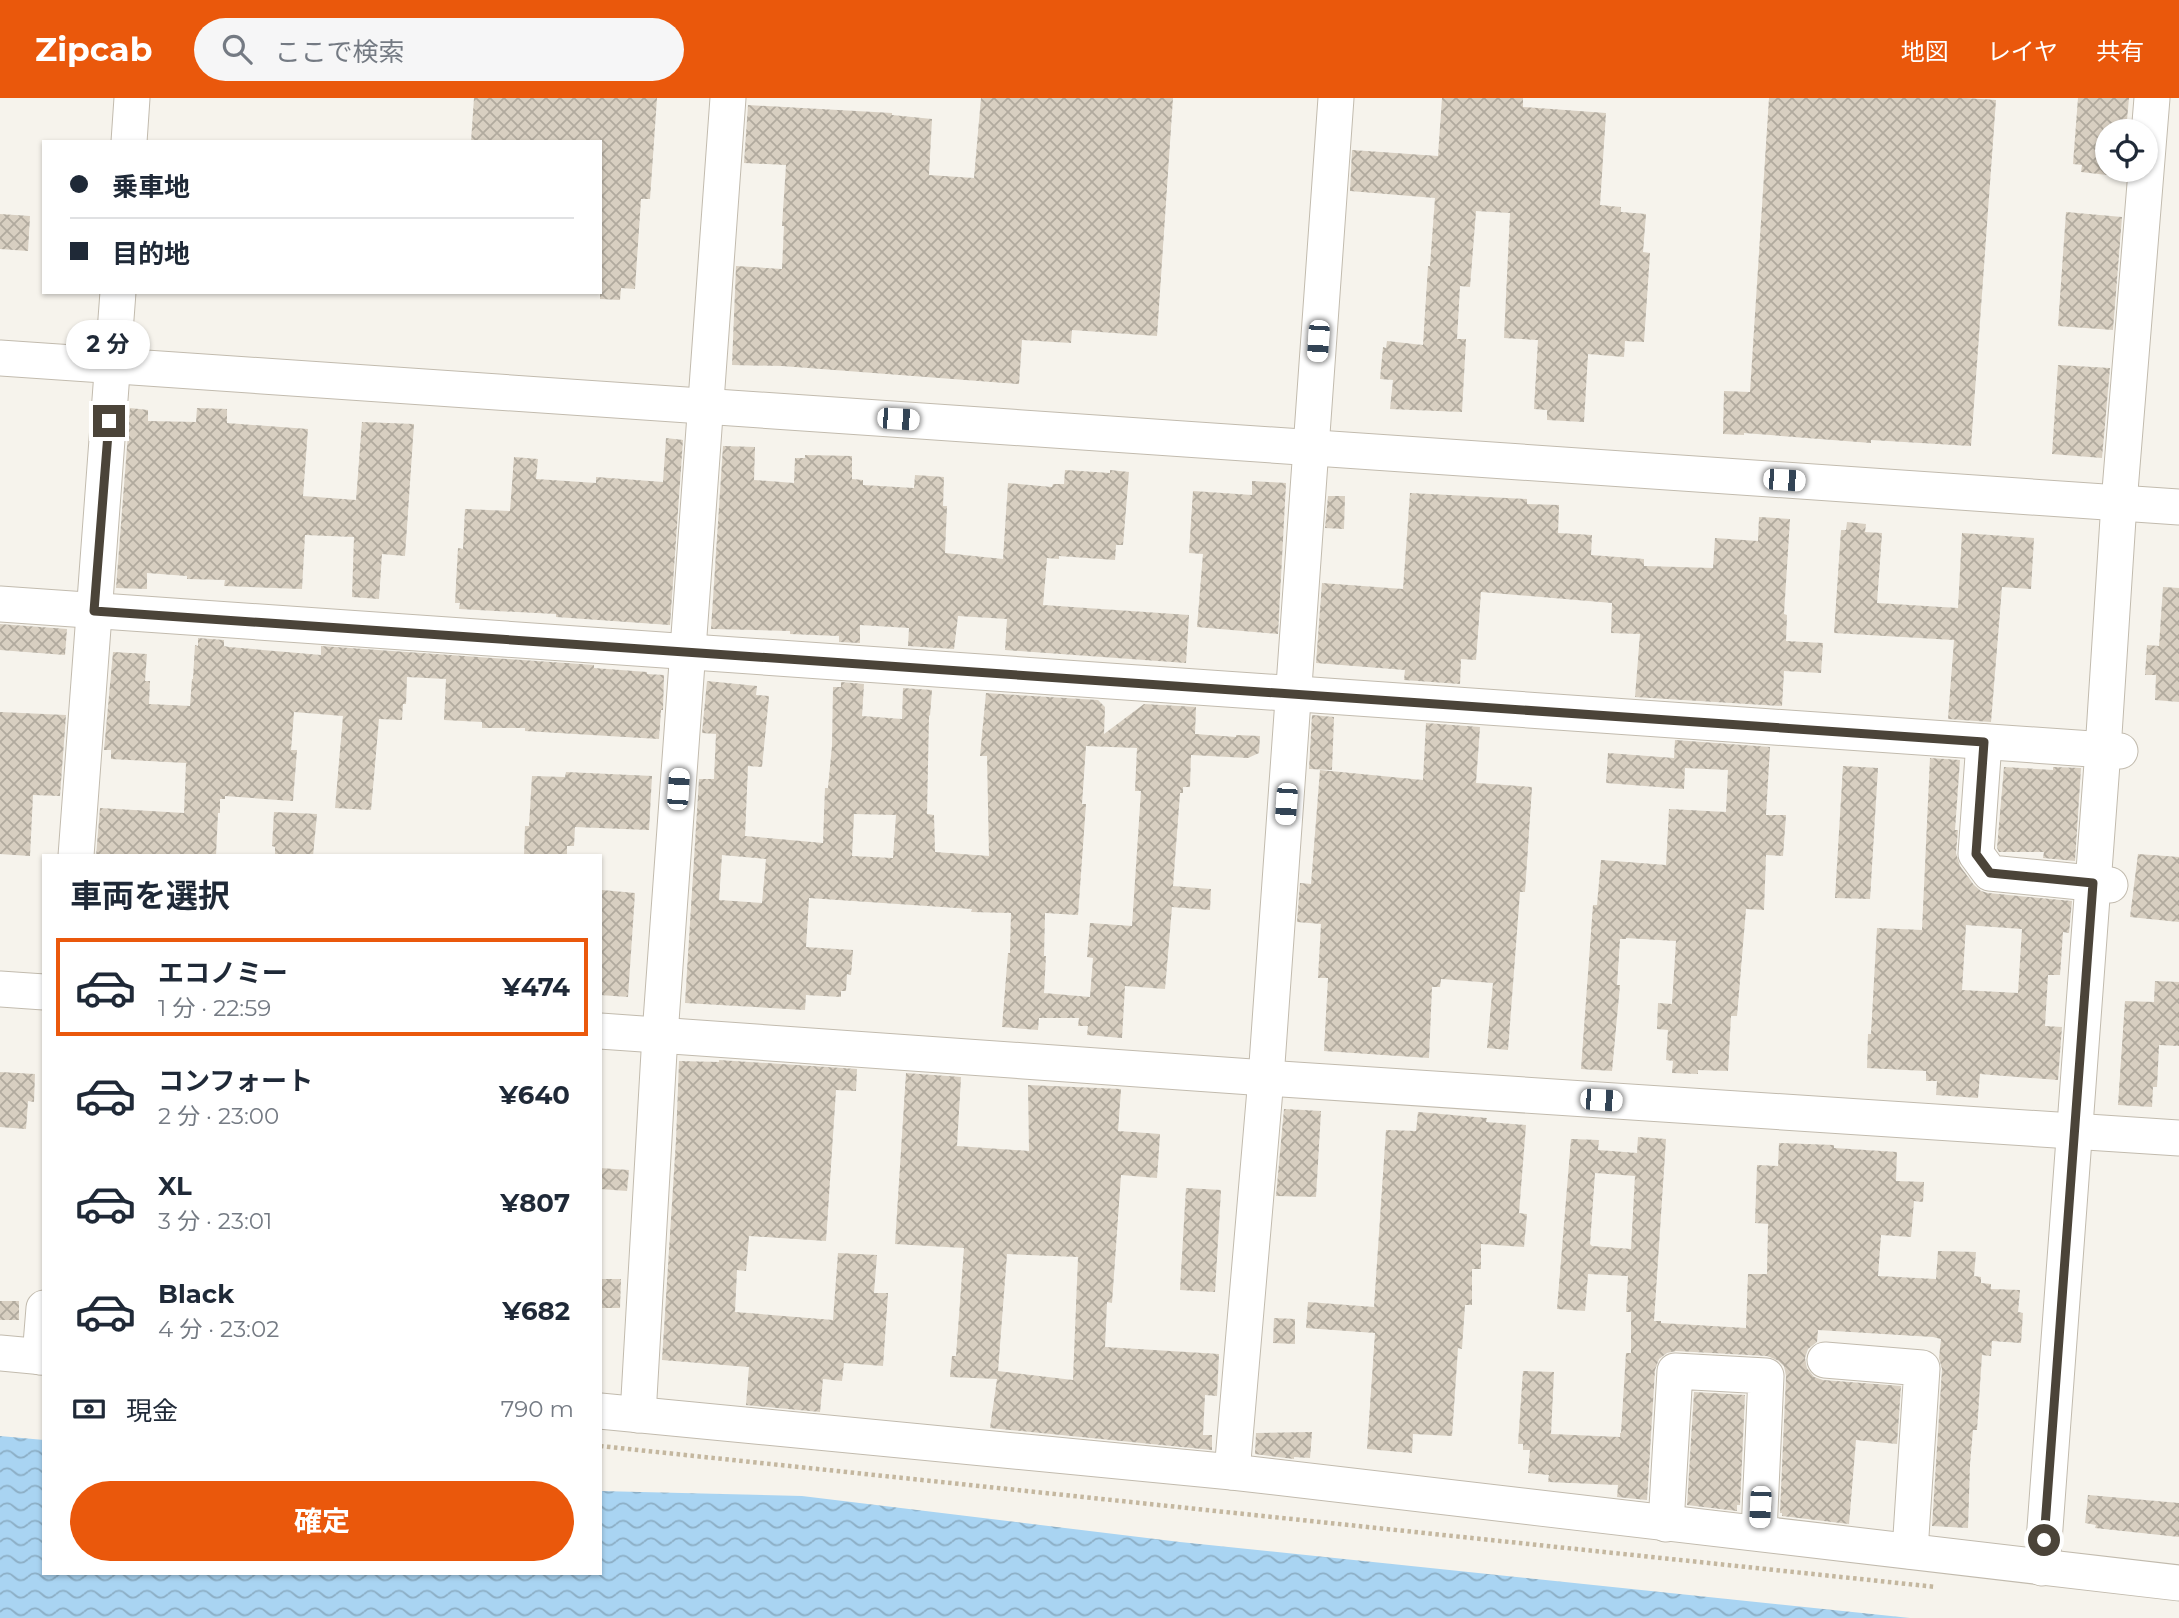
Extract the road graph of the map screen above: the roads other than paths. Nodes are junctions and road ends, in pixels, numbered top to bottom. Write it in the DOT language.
graph roads {
  1 [pos="132,98"];
  2 [pos="728,98"];
  3 [pos="1336,98"];
  4 [pos="2152,98"];
  5 [pos="129,140"];
  6 [pos="118,294"];
  7 [pos="0,358"];
  8 [pos="113,367"];
  9 [pos="705,406"];
  10 [pos="1310,449"];
  11 [pos="2119,503"];
  12 [pos="2179,507"];
  13 [pos="0,604"];
  14 [pos="94,611"];
  15 [pos="688,652"];
  16 [pos="1294,694"];
  17 [pos="1984,742"];
  18 [pos="2111,751"];
  19 [pos="76,854"];
  20 [pos="2102,884"];
  21 [pos="0,989"];
  22 [pos="42,992"];
  23 [pos="602,1031"];
  24 [pos="660,1035"];
  25 [pos="1266,1078"];
  26 [pos="2074,1130"];
  27 [pos="2179,1138"];
  28 [pos="0,1353"];
  29 [pos="42,1357"];
  30 [pos="1825,1360"];
  31 [pos="602,1411"];
  32 [pos="638,1415"];
  33 [pos="1233,1472"];
  34 [pos="1666,1524"];
  35 [pos="1759,1534"];
  36 [pos="1910,1551"];
  37 [pos="2042,1568"];
  38 [pos="2179,1583"];
  1 -- 5 [label="street"];
  2 -- 9 [label="street"];
  3 -- 10 [label="street"];
  4 -- 11 [label="street"];
  6 -- 8 [label="street"];
  7 -- 8 [label="street"];
  8 -- 9 [label="street"];
  8 -- 14 [label="street"];
  9 -- 10 [label="street"];
  9 -- 15 [label="street"];
  10 -- 11 [label="street"];
  10 -- 16 [label="street"];
  11 -- 12 [label="street"];
  11 -- 18 [label="street"];
  13 -- 14 [label="street"];
  14 -- 15 [label="street"];
  14 -- 19 [label="street"];
  15 -- 16 [label="street"];
  15 -- 24 [label="street"];
  16 -- 17 [label="street"];
  16 -- 25 [label="street"];
  17 -- 18 [label="street"];
  17 -- 20 [label="street"];
  18 -- 20 [label="street"];
  20 -- 26 [label="street"];
  21 -- 22 [label="street"];
  23 -- 24 [label="street"];
  24 -- 25 [label="street"];
  24 -- 32 [label="street"];
  25 -- 26 [label="street"];
  25 -- 33 [label="street"];
  26 -- 27 [label="street"];
  26 -- 37 [label="street"];
  28 -- 29 [label="street"];
  30 -- 36 [label="street"];
  31 -- 32 [label="street"];
  32 -- 33 [label="street"];
  33 -- 34 [label="street"];
  34 -- 35 [label="street"];
  34 -- 35 [label="street"];
  35 -- 36 [label="street"];
  36 -- 37 [label="street"];
  37 -- 38 [label="street"];
}
